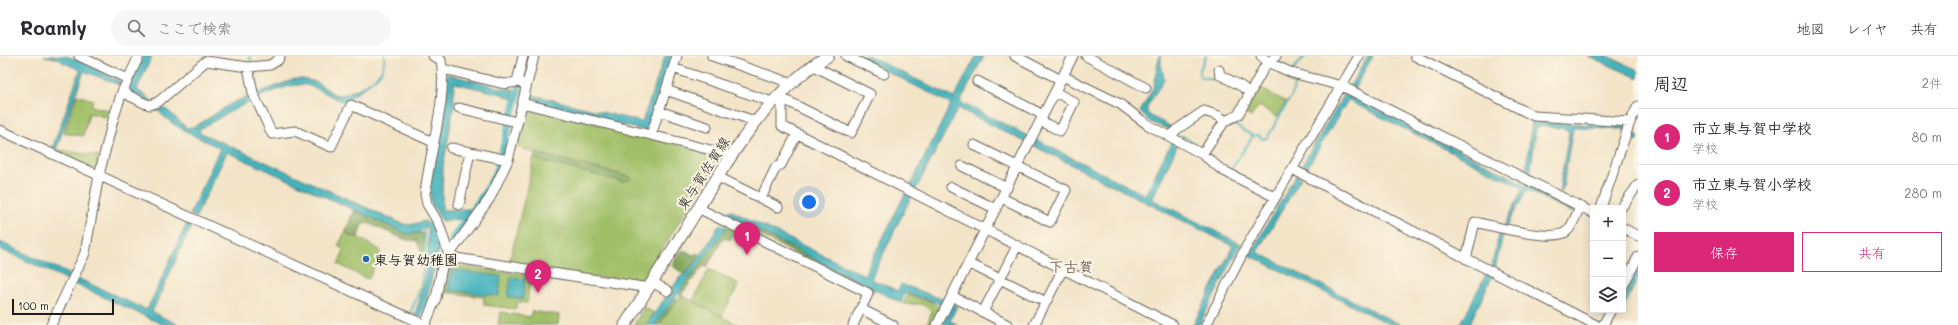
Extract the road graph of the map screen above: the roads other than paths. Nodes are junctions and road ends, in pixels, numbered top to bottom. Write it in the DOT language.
graph roads {
  1 [pos="79,56"];
  2 [pos="139,56"];
  3 [pos="280,56"];
  4 [pos="433,56"];
  5 [pos="523,56"];
  6 [pos="534,56"];
  7 [pos="677,56"];
  8 [pos="712,56"];
  9 [pos="828,56"];
  10 [pos="846,56"];
  11 [pos="1015,56"];
  12 [pos="1073,56"];
  13 [pos="1086,56"];
  14 [pos="1261,56"];
  15 [pos="1359,56"];
  16 [pos="1415,56"];
  17 [pos="1273,60"];
  18 [pos="812,65"];
  19 [pos="248,67"];
  20 [pos="673,68"];
  21 [pos="443,69"];
  22 [pos="1220,70"];
  23 [pos="884,74"];
  24 [pos="1062,78"];
  25 [pos="128,79"];
  26 [pos="977,81"];
  27 [pos="522,83"];
  28 [pos="791,83"];
  29 [pos="1342,86"];
  30 [pos="1146,88"];
  31 [pos="122,92"];
  32 [pos="1055,92"];
  33 [pos="1250,93"];
  34 [pos="664,96"];
  35 [pos="775,99"];
  36 [pos="522,104"];
  37 [pos="1638,106"];
  38 [pos="459,108"];
  39 [pos="659,112"];
  40 [pos="1042,118"];
  41 [pos="513,121"];
  42 [pos="1225,121"];
  43 [pos="757,122"];
  44 [pos="1630,122"];
  45 [pos="707,127"];
  46 [pos="0,130"];
  47 [pos="796,134"];
  48 [pos="651,135"];
  49 [pos="1171,137"];
  50 [pos="433,142"];
  51 [pos="974,144"];
  52 [pos="451,148"];
  53 [pos="470,152"];
  54 [pos="1202,154"];
  55 [pos="731,155"];
  56 [pos="503,159"];
  57 [pos="962,166"];
  58 [pos="1018,166"];
  59 [pos="1292,170"];
  60 [pos="99,175"];
  61 [pos="718,177"];
  62 [pos="1638,185"];
  63 [pos="951,187"];
  64 [pos="1007,188"];
  65 [pos="1275,197"];
  66 [pos="761,198"];
  67 [pos="1002,198"];
  68 [pos="1602,205"];
  69 [pos="1623,205"];
  70 [pos="458,206"];
  71 [pos="778,207"];
  72 [pos="1580,207"];
  73 [pos="698,208"];
  74 [pos="996,209"];
  75 [pos="1590,212"];
  76 [pos="985,230"];
  77 [pos="1626,230"];
  78 [pos="1638,236"];
  79 [pos="1017,246"];
  80 [pos="449,255"];
  81 [pos="1638,257"];
  82 [pos="1466,259"];
  83 [pos="968,263"];
  84 [pos="1063,269"];
  85 [pos="1000,279"];
  86 [pos="1626,280"];
  87 [pos="650,285"];
  88 [pos="668,291"];
  89 [pos="952,296"];
  90 [pos="1046,302"];
  91 [pos="861,309"];
  92 [pos="983,312"];
  93 [pos="1609,313"];
  94 [pos="51,325"];
  95 [pos="425,325"];
  96 [pos="625,325"];
  97 [pos="853,325"];
  98 [pos="893,325"];
  99 [pos="937,325"];
  100 [pos="1008,325"];
  101 [pos="1034,325"];
  102 [pos="1173,325"];
  103 [pos="1206,325"];
  104 [pos="1596,325"];
  105 [pos="1603,325"];
  1 -- 25 [label="street"];
  2 -- 25 [label="street"];
  3 -- 19 [label="street"];
  4 -- 21 [label="street"];
  5 -- 27 [label="street"];
  6 -- 27 [label="street"];
  7 -- 20 [label="street"];
  8 -- 28 [label="street"];
  9 -- 18 [label="main road, 東与賀佐賀線"];
  10 -- 23 [label="street"];
  11 -- 24 [label="street"];
  12 -- 24 [label="street"];
  13 -- 30 [label="street"];
  14 -- 17 [label="street"];
  15 -- 29 [label="street"];
  16 -- 44 [label="street"];
  17 -- 29 [label="street"];
  17 -- 33 [label="street"];
  18 -- 28 [label="main road, 東与賀佐賀線"];
  18 -- 35 [label="street"];
  19 -- 31 [label="street"];
  19 -- 50 [label="street"];
  20 -- 35 [label="street"];
  20 -- 43 [label="street"];
  21 -- 27 [label="street"];
  21 -- 50 [label="street"];
  22 -- 33 [label="street"];
  24 -- 32 [label="street"];
  24 -- 49 [label="street"];
  25 -- 31 [label="street"];
  26 -- 40 [label="street"];
  27 -- 36 [label="street"];
  28 -- 35 [label="main road, 東与賀佐賀線"];
  29 -- 59 [label="street"];
  29 -- 72 [label="street"];
  31 -- 60 [label="street"];
  32 -- 40 [label="street"];
  32 -- 40 [label="street"];
  33 -- 42 [label="street"];
  34 -- 39 [label="street"];
  35 -- 43 [label="main road, 東与賀佐賀線"];
  35 -- 47 [label="street"];
  36 -- 41 [label="street"];
  36 -- 48 [label="street"];
  37 -- 44 [label="street"];
  38 -- 41 [label="street"];
  39 -- 45 [label="street"];
  39 -- 48 [label="street"];
  40 -- 58 [label="street"];
  41 -- 56 [label="street"];
  42 -- 49 [label="street"];
  42 -- 54 [label="street"];
  43 -- 55 [label="main road, 東与賀佐賀線"];
  44 -- 68 [label="street"];
  46 -- 60 [label="street"];
  47 -- 66 [label="street"];
  47 -- 76 [label="street"];
  48 -- 55 [label="street"];
  49 -- 54 [label="street"];
  50 -- 80 [label="street"];
  51 -- 58 [label="street"];
  52 -- 53 [label="street"];
  53 -- 56 [label="street"];
  53 -- 70 [label="street"];
  54 -- 65 [label="street"];
  55 -- 61 [label="main road, 東与賀佐賀線"];
  56 -- 80 [label="street"];
  57 -- 64 [label="street"];
  58 -- 64 [label="street"];
  58 -- 67 [label="street"];
  59 -- 65 [label="street"];
  59 -- 82 [label="street"];
  60 -- 94 [label="street"];
  60 -- 95 [label="street"];
  61 -- 66 [label="street"];
  61 -- 73 [label="main road, 東与賀佐賀線"];
  62 -- 69 [label="street"];
  63 -- 74 [label="street"];
  64 -- 67 [label="street"];
  65 -- 103 [label="street"];
  66 -- 71 [label="street"];
  67 -- 74 [label="street"];
  72 -- 75 [label="street"];
  72 -- 82 [label="street"];
  73 -- 87 [label="main road, 東与賀佐賀線"];
  73 -- 91 [label="street"];
  74 -- 76 [label="street"];
  76 -- 79 [label="street"];
  76 -- 83 [label="street"];
  77 -- 78 [label="street"];
  79 -- 84 [label="street"];
  79 -- 85 [label="street"];
  80 -- 87 [label="street"];
  80 -- 95 [label="street"];
  81 -- 86 [label="street"];
  82 -- 104 [label="street"];
  83 -- 85 [label="street"];
  83 -- 89 [label="street"];
  84 -- 90 [label="street"];
  84 -- 102 [label="street"];
  85 -- 90 [label="street"];
  85 -- 92 [label="street"];
  87 -- 88 [label="street"];
  87 -- 96 [label="main road, 東与賀佐賀線"];
  89 -- 92 [label="street"];
  89 -- 99 [label="street"];
  90 -- 101 [label="street"];
  91 -- 97 [label="street"];
  91 -- 98 [label="street"];
  92 -- 100 [label="street"];
  93 -- 105 [label="street"];
}
